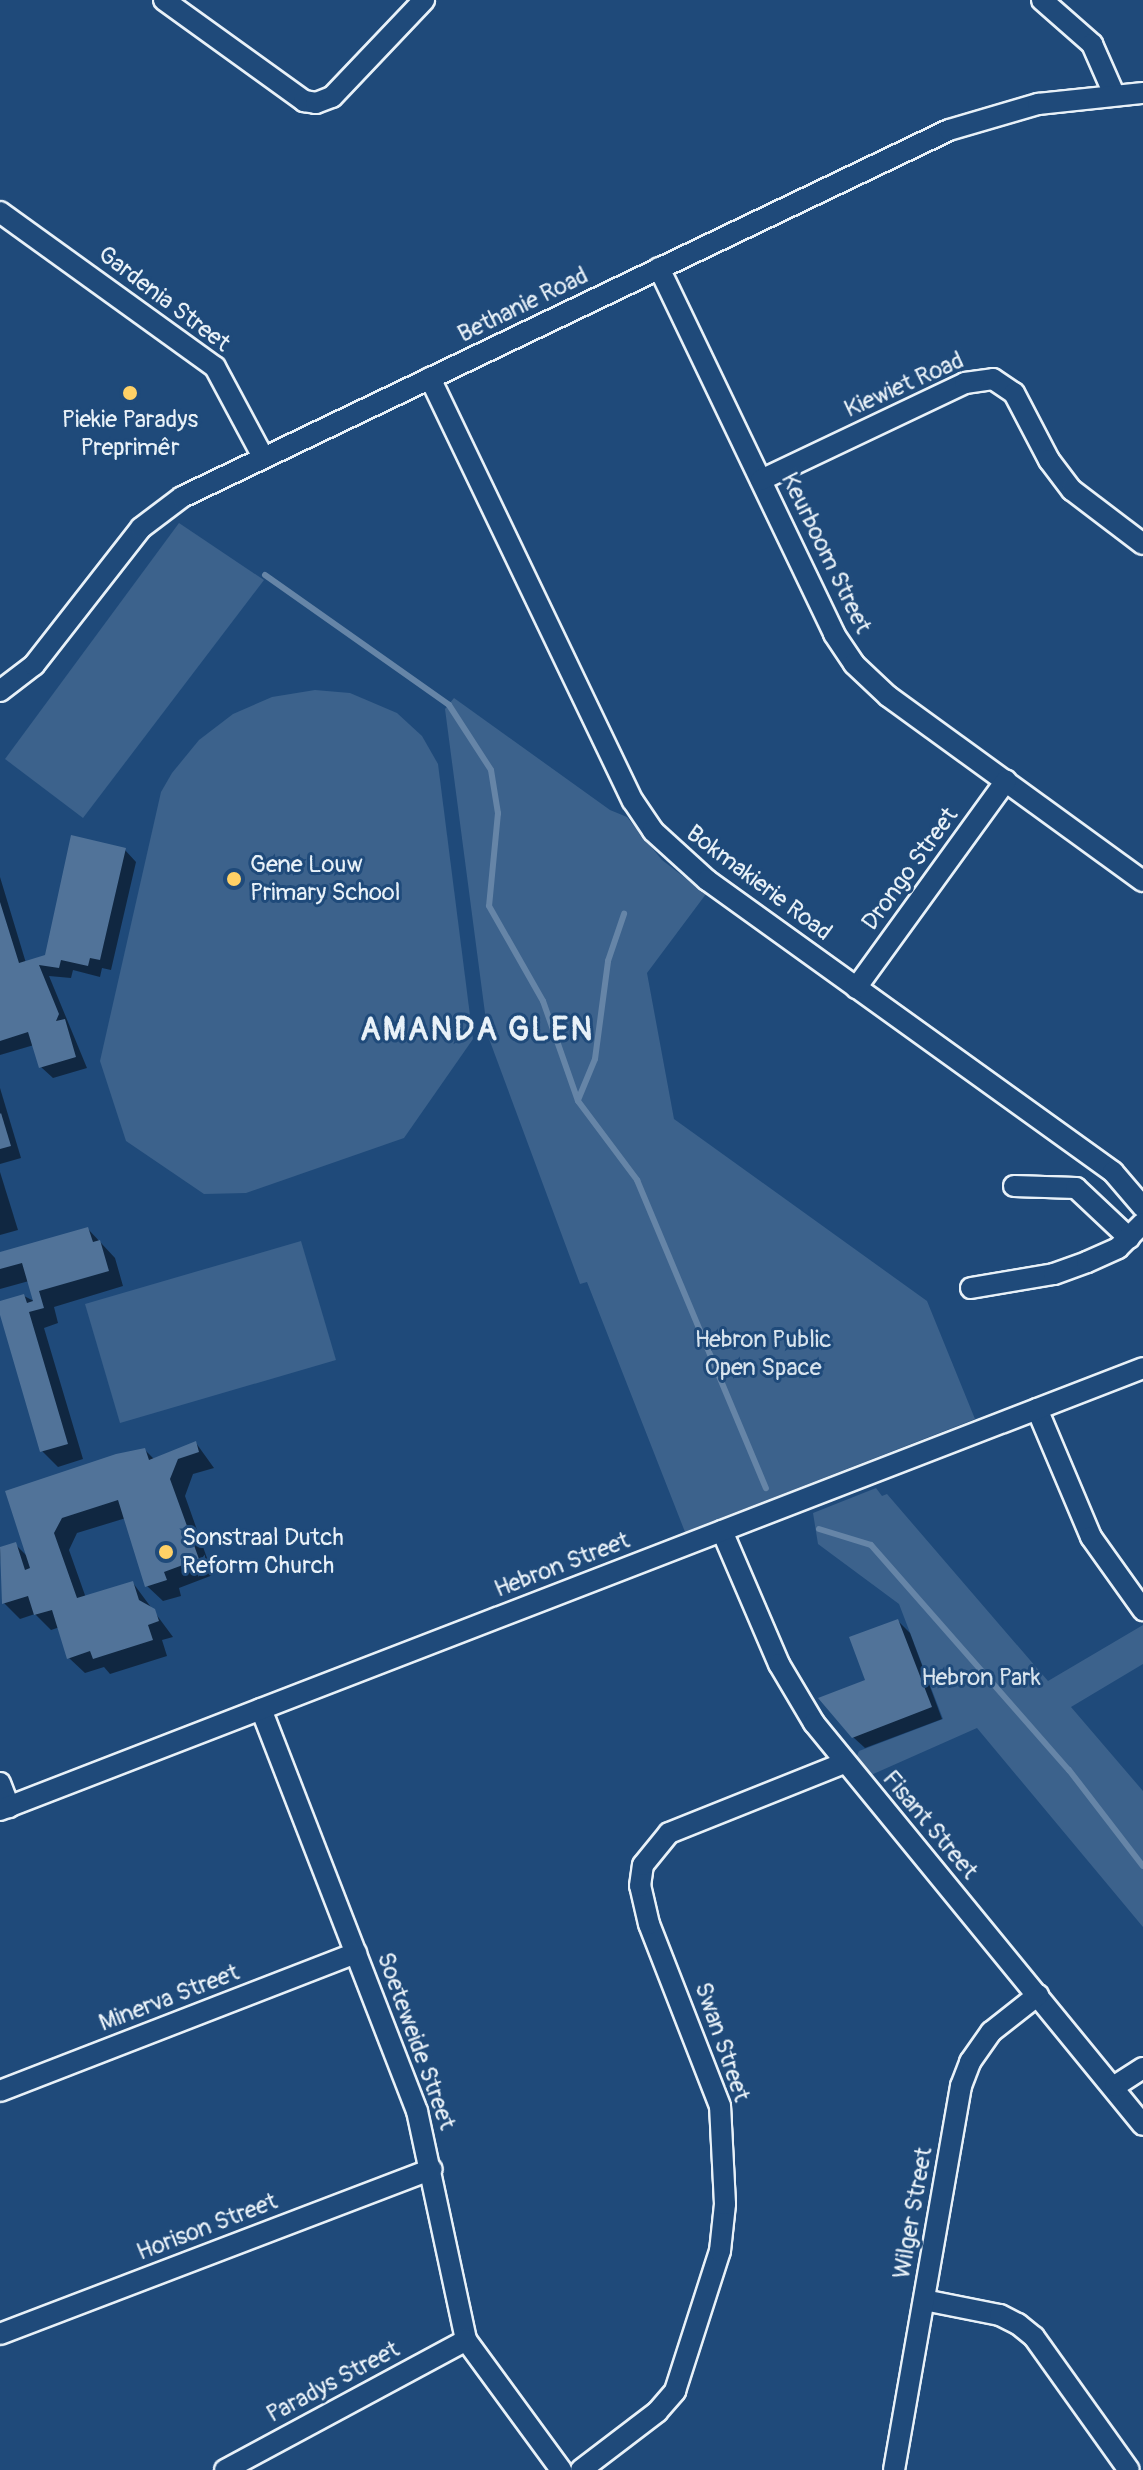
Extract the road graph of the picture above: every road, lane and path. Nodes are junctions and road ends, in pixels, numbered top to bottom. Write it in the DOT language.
graph roads {
  1 [pos="164,0"];
  2 [pos="424,0"];
  3 [pos="1042,0"];
  4 [pos="1143,93"];
  5 [pos="1114,94"];
  6 [pos="0,212"];
  7 [pos="659,268"];
  8 [pos="430,378"];
  9 [pos="263,457"];
  10 [pos="761,480"];
  11 [pos="1143,544"];
  12 [pos="0,691"];
  13 [pos="1006,781"];
  14 [pos="1143,881"];
  15 [pos="856,988"];
  16 [pos="1135,1184"];
  17 [pos="1014,1186"];
  18 [pos="1143,1207"];
  19 [pos="1136,1230"];
  20 [pos="971,1288"];
  21 [pos="1143,1368"];
  22 [pos="1037,1409"];
  23 [pos="722,1531"];
  24 [pos="1143,1610"];
  25 [pos="261,1709"];
  26 [pos="844,1763"];
  27 [pos="0,1783"];
  28 [pos="5,1809"];
  29 [pos="356,1953"];
  30 [pos="1038,1995"];
  31 [pos="1143,2068"];
  32 [pos="1115,2086"];
  33 [pos="0,2091"];
  34 [pos="1143,2125"];
  35 [pos="432,2169"];
  36 [pos="924,2300"];
  37 [pos="0,2334"];
  38 [pos="466,2340"];
  39 [pos="225,2470"];
  40 [pos="561,2470"];
  41 [pos="581,2470"];
  42 [pos="894,2470"];
  43 [pos="1129,2470"];
  1 -- 2 [label="street"];
  3 -- 5 [label="street"];
  4 -- 5 [label="street, Bethanie Road"];
  5 -- 7 [label="street, Bethanie Road"];
  6 -- 9 [label="street, Gardenia Street"];
  7 -- 8 [label="street, Bethanie Road"];
  7 -- 10 [label="street, Keurboom Street"];
  8 -- 9 [label="street, Bethanie Road"];
  8 -- 15 [label="street, Bokmakierie Road"];
  9 -- 12 [label="street, Bethanie Road"];
  10 -- 11 [label="street, Kiewiet Road"];
  10 -- 13 [label="street, Keurboom Street"];
  13 -- 14 [label="street, Keurboom Street"];
  13 -- 15 [label="street, Drongo Street"];
  15 -- 16 [label="street, Bokmakierie Road"];
  16 -- 18 [label="street, Bokmakierie Road"];
  17 -- 19 [label="street"];
  19 -- 20 [label="street"];
  21 -- 22 [label="street, Hebron Street"];
  22 -- 23 [label="street, Hebron Street"];
  22 -- 24 [label="street"];
  23 -- 25 [label="street, Hebron Street"];
  23 -- 26 [label="street, Fisant Street"];
  25 -- 28 [label="street, Hebron Street"];
  25 -- 29 [label="street, Soeteweide Street"];
  26 -- 30 [label="street, Fisant Street"];
  26 -- 41 [label="street, Swan Street"];
  27 -- 28 [label="street"];
  29 -- 33 [label="street, Minerva Street"];
  29 -- 35 [label="street, Soeteweide Street"];
  30 -- 32 [label="street, Fisant Street"];
  30 -- 36 [label="street, Wilger Street"];
  31 -- 32 [label="street"];
  32 -- 34 [label="street, Fisant Street"];
  35 -- 37 [label="street, Horison Street"];
  35 -- 38 [label="street, Soeteweide Street"];
  36 -- 42 [label="street, Wilger Street"];
  36 -- 43 [label="street"];
  38 -- 39 [label="street, Paradys Street"];
  38 -- 40 [label="street, Soeteweide Street"];
}
